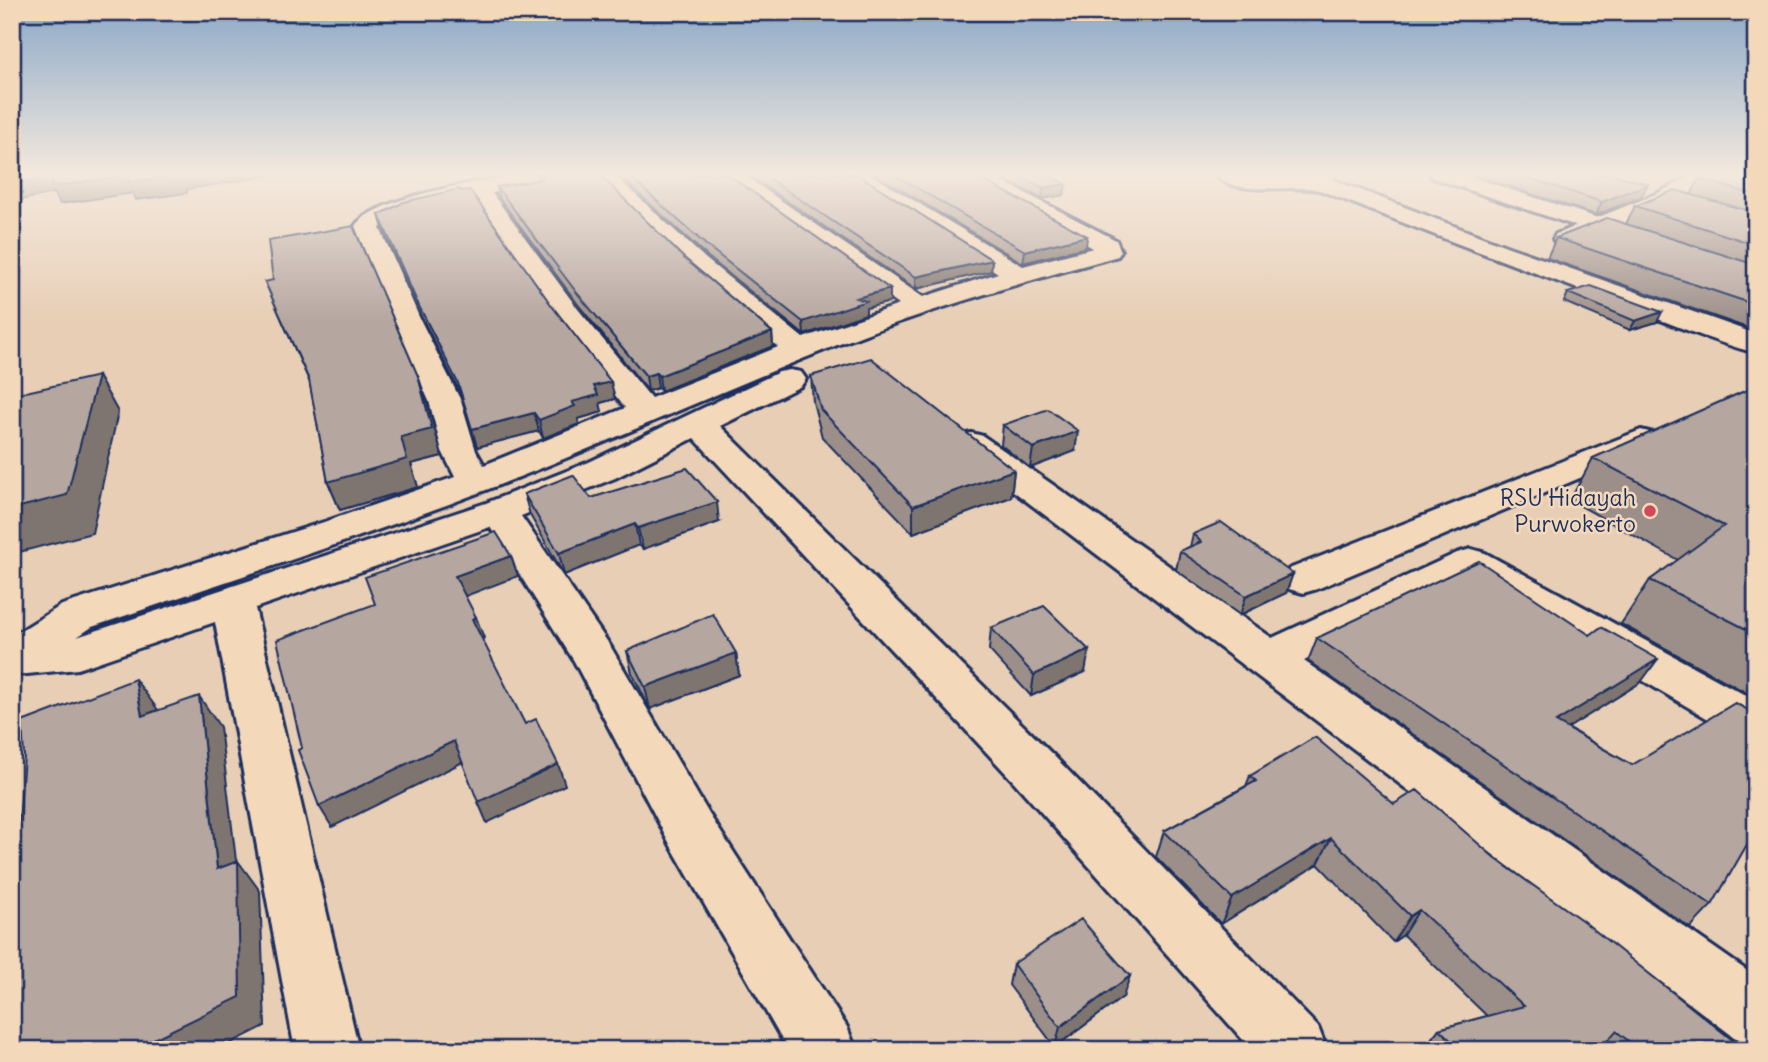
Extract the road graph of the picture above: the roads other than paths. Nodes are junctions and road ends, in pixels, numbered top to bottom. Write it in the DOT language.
graph roads {
  1 [pos="370,224"];
  2 [pos="504,224"];
  3 [pos="653,224"];
  4 [pos="800,224"];
  5 [pos="935,224"];
  6 [pos="1066,224"];
  7 [pos="1428,224"];
  8 [pos="1595,224"];
  9 [pos="1603,224"];
  10 [pos="1599,225"];
  11 [pos="1664,248"];
  12 [pos="1518,258"];
  13 [pos="1019,275"];
  14 [pos="920,307"];
  15 [pos="1756,344"];
  16 [pos="799,350"];
  17 [pos="755,380"];
  18 [pos="645,412"];
  19 [pos="941,419"];
  20 [pos="697,422"];
  21 [pos="1666,430"];
  22 [pos="572,442"];
  23 [pos="602,470"];
  24 [pos="487,497"];
  25 [pos="345,547"];
  26 [pos="1303,579"];
  27 [pos="232,600"];
  28 [pos="12,659"];
  29 [pos="1266,660"];
  30 [pos="1756,724"];
  31 [pos="1756,1015"];
  32 [pos="327,1050"];
  33 [pos="824,1050"];
  34 [pos="1295,1050"];
  1 -- 24 [label="street"];
  2 -- 18 [label="street"];
  3 -- 16 [label="street"];
  4 -- 14 [label="street"];
  5 -- 13 [label="street"];
  6 -- 13 [label="street"];
  7 -- 12 [label="street"];
  8 -- 10 [label="street"];
  9 -- 10 [label="street"];
  10 -- 11 [label="street"];
  10 -- 12 [label="street"];
  12 -- 15 [label="street"];
  13 -- 14 [label="street"];
  14 -- 16 [label="street"];
  14 -- 17 [label="street"];
  16 -- 17 [label="street"];
  17 -- 18 [label="street"];
  17 -- 20 [label="street"];
  18 -- 22 [label="street"];
  19 -- 29 [label="street"];
  20 -- 23 [label="street"];
  20 -- 34 [label="street"];
  21 -- 26 [label="street"];
  22 -- 23 [label="street"];
  22 -- 24 [label="street"];
  23 -- 24 [label="street"];
  24 -- 25 [label="street"];
  24 -- 33 [label="street"];
  25 -- 27 [label="street"];
  25 -- 28 [label="street"];
  27 -- 28 [label="street"];
  27 -- 32 [label="street"];
  29 -- 30 [label="street"];
  29 -- 31 [label="street"];
}
